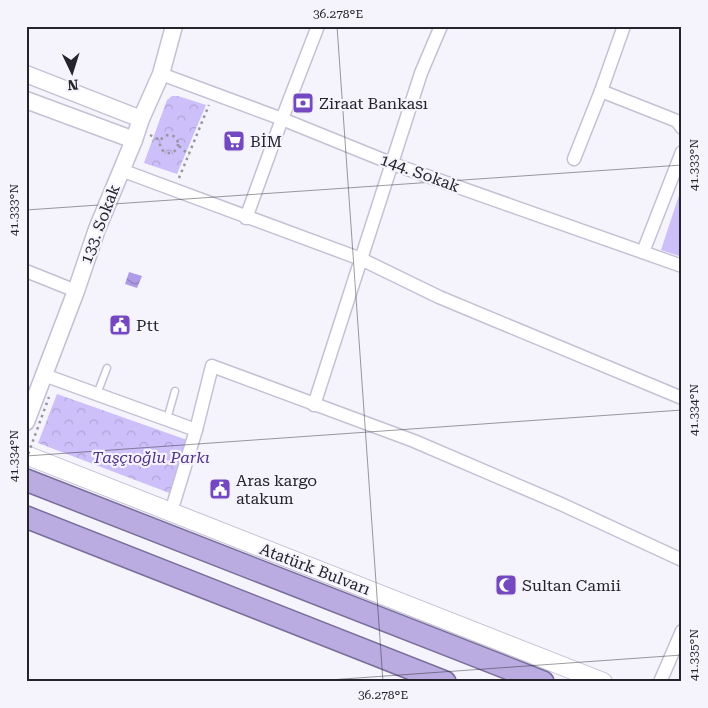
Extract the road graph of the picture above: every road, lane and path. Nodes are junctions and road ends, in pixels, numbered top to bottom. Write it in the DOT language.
graph roads {
  1 [pos="174,26"];
  2 [pos="318,26"];
  3 [pos="441,26"];
  4 [pos="624,26"];
  5 [pos="26,74"];
  6 [pos="161,74"];
  7 [pos="601,91"];
  8 [pos="214,94"];
  9 [pos="26,100"];
  10 [pos="140,119"];
  11 [pos="282,119"];
  12 [pos="682,128"];
  13 [pos="134,140"];
  14 [pos="179,146"];
  15 [pos="682,152"];
  16 [pos="189,155"];
  17 [pos="574,159"];
  18 [pos="393,164"];
  19 [pos="121,170"];
  20 [pos="175,190"];
  21 [pos="246,218"];
  22 [pos="643,252"];
  23 [pos="361,259"];
  24 [pos="682,266"];
  25 [pos="26,271"];
  26 [pos="76,291"];
  27 [pos="107,368"];
  28 [pos="44,376"];
  29 [pos="175,391"];
  30 [pos="96,394"];
  31 [pos="49,397"];
  32 [pos="682,398"];
  33 [pos="314,405"];
  34 [pos="166,419"];
  35 [pos="26,422"];
  36 [pos="196,430"];
  37 [pos="26,455"];
  38 [pos="26,460"];
  39 [pos="26,480"];
  40 [pos="171,512"];
  41 [pos="26,517"];
  42 [pos="682,560"];
  43 [pos="682,631"];
  44 [pos="445,682"];
  45 [pos="543,682"];
  46 [pos="603,682"];
  47 [pos="660,682"];
  1 -- 6 [label="street, 133. Sokak"];
  2 -- 11 [label="street"];
  3 -- 18 [label="street"];
  4 -- 7 [label="street"];
  5 -- 10 [label="street"];
  6 -- 8 [label="street, 144. Sokak"];
  6 -- 10 [label="street, 133. Sokak"];
  7 -- 12 [label="street"];
  7 -- 17 [label="street"];
  8 -- 11 [label="street, 144. Sokak"];
  8 -- 16 [label="path"];
  9 -- 13 [label="street"];
  10 -- 13 [label="street, 133. Sokak"];
  11 -- 18 [label="street, 144. Sokak"];
  11 -- 21 [label="street"];
  13 -- 19 [label="street, 133. Sokak"];
  14 -- 14 [label="path"];
  14 -- 16 [label="path"];
  15 -- 22 [label="street"];
  16 -- 20 [label="path"];
  18 -- 22 [label="street, 144. Sokak"];
  18 -- 23 [label="street"];
  19 -- 20 [label="street"];
  19 -- 26 [label="street, 133. Sokak"];
  20 -- 21 [label="street"];
  21 -- 23 [label="street"];
  22 -- 24 [label="street, 144. Sokak"];
  23 -- 32 [label="street"];
  23 -- 33 [label="street"];
  25 -- 26 [label="street"];
  26 -- 28 [label="street, 133. Sokak"];
  27 -- 30 [label="lane"];
  28 -- 30 [label="street"];
  28 -- 35 [label="street, 133. Sokak"];
  29 -- 34 [label="lane"];
  30 -- 34 [label="street"];
  31 -- 38 [label="path, bridge"];
  33 -- 36 [label="street"];
  33 -- 42 [label="street"];
  34 -- 36 [label="street"];
  36 -- 40 [label="street"];
  37 -- 40 [label="main road, Atatürk Bulvarı"];
  39 -- 45 [label="highway, Atatürk Bulvarı"];
  40 -- 46 [label="main road, Atatürk Bulvarı"];
  41 -- 44 [label="highway"];
  43 -- 47 [label="street"];
}
